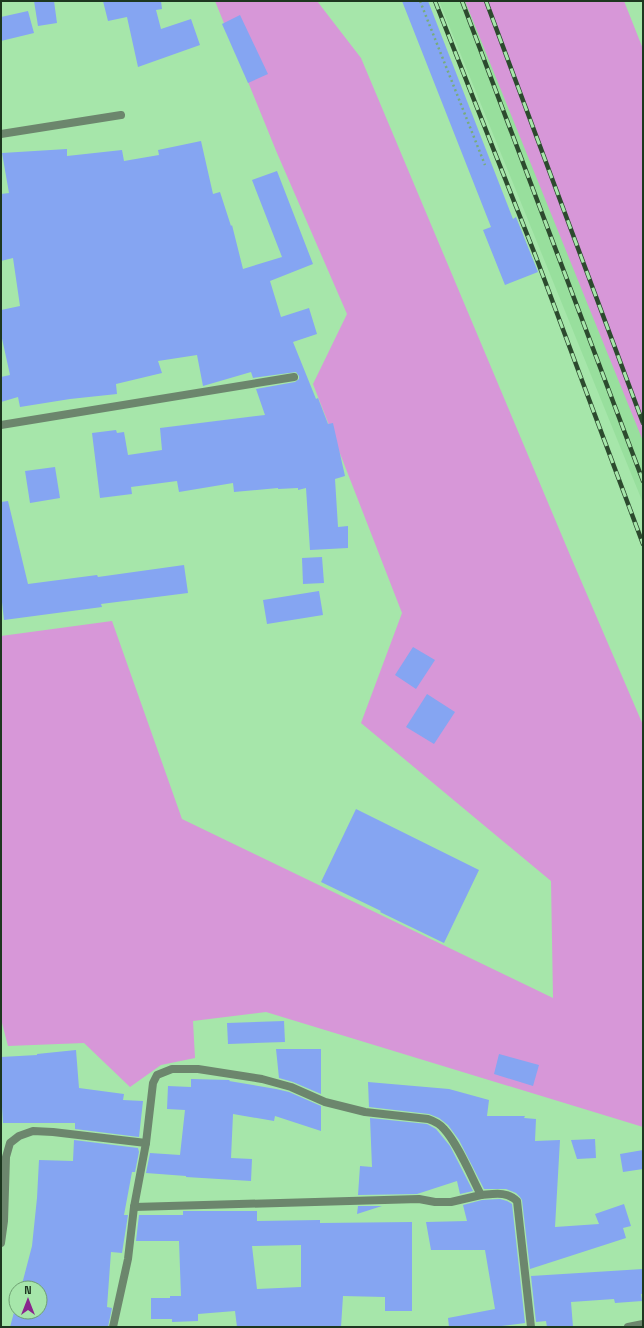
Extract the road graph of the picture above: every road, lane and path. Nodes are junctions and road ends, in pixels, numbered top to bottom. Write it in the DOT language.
graph roads {
  1 [pos="420,1"];
  2 [pos="121,115"];
  3 [pos="1,134"];
  4 [pos="485,165"];
  5 [pos="294,377"];
  6 [pos="1,425"];
  7 [pos="146,1143"];
  8 [pos="481,1195"];
  9 [pos="134,1207"];
  10 [pos="1,1243"];
  11 [pos="643,1324"];
  12 [pos="113,1327"];
  13 [pos="531,1327"];
  14 [pos="628,1327"];
  1 -- 4 [label="path"];
  2 -- 3 [label="street"];
  5 -- 6 [label="street"];
  7 -- 8 [label="street"];
  7 -- 9 [label="street"];
  7 -- 10 [label="street"];
  8 -- 9 [label="street"];
  8 -- 13 [label="street"];
  9 -- 12 [label="street"];
  11 -- 14 [label="street"];
}
